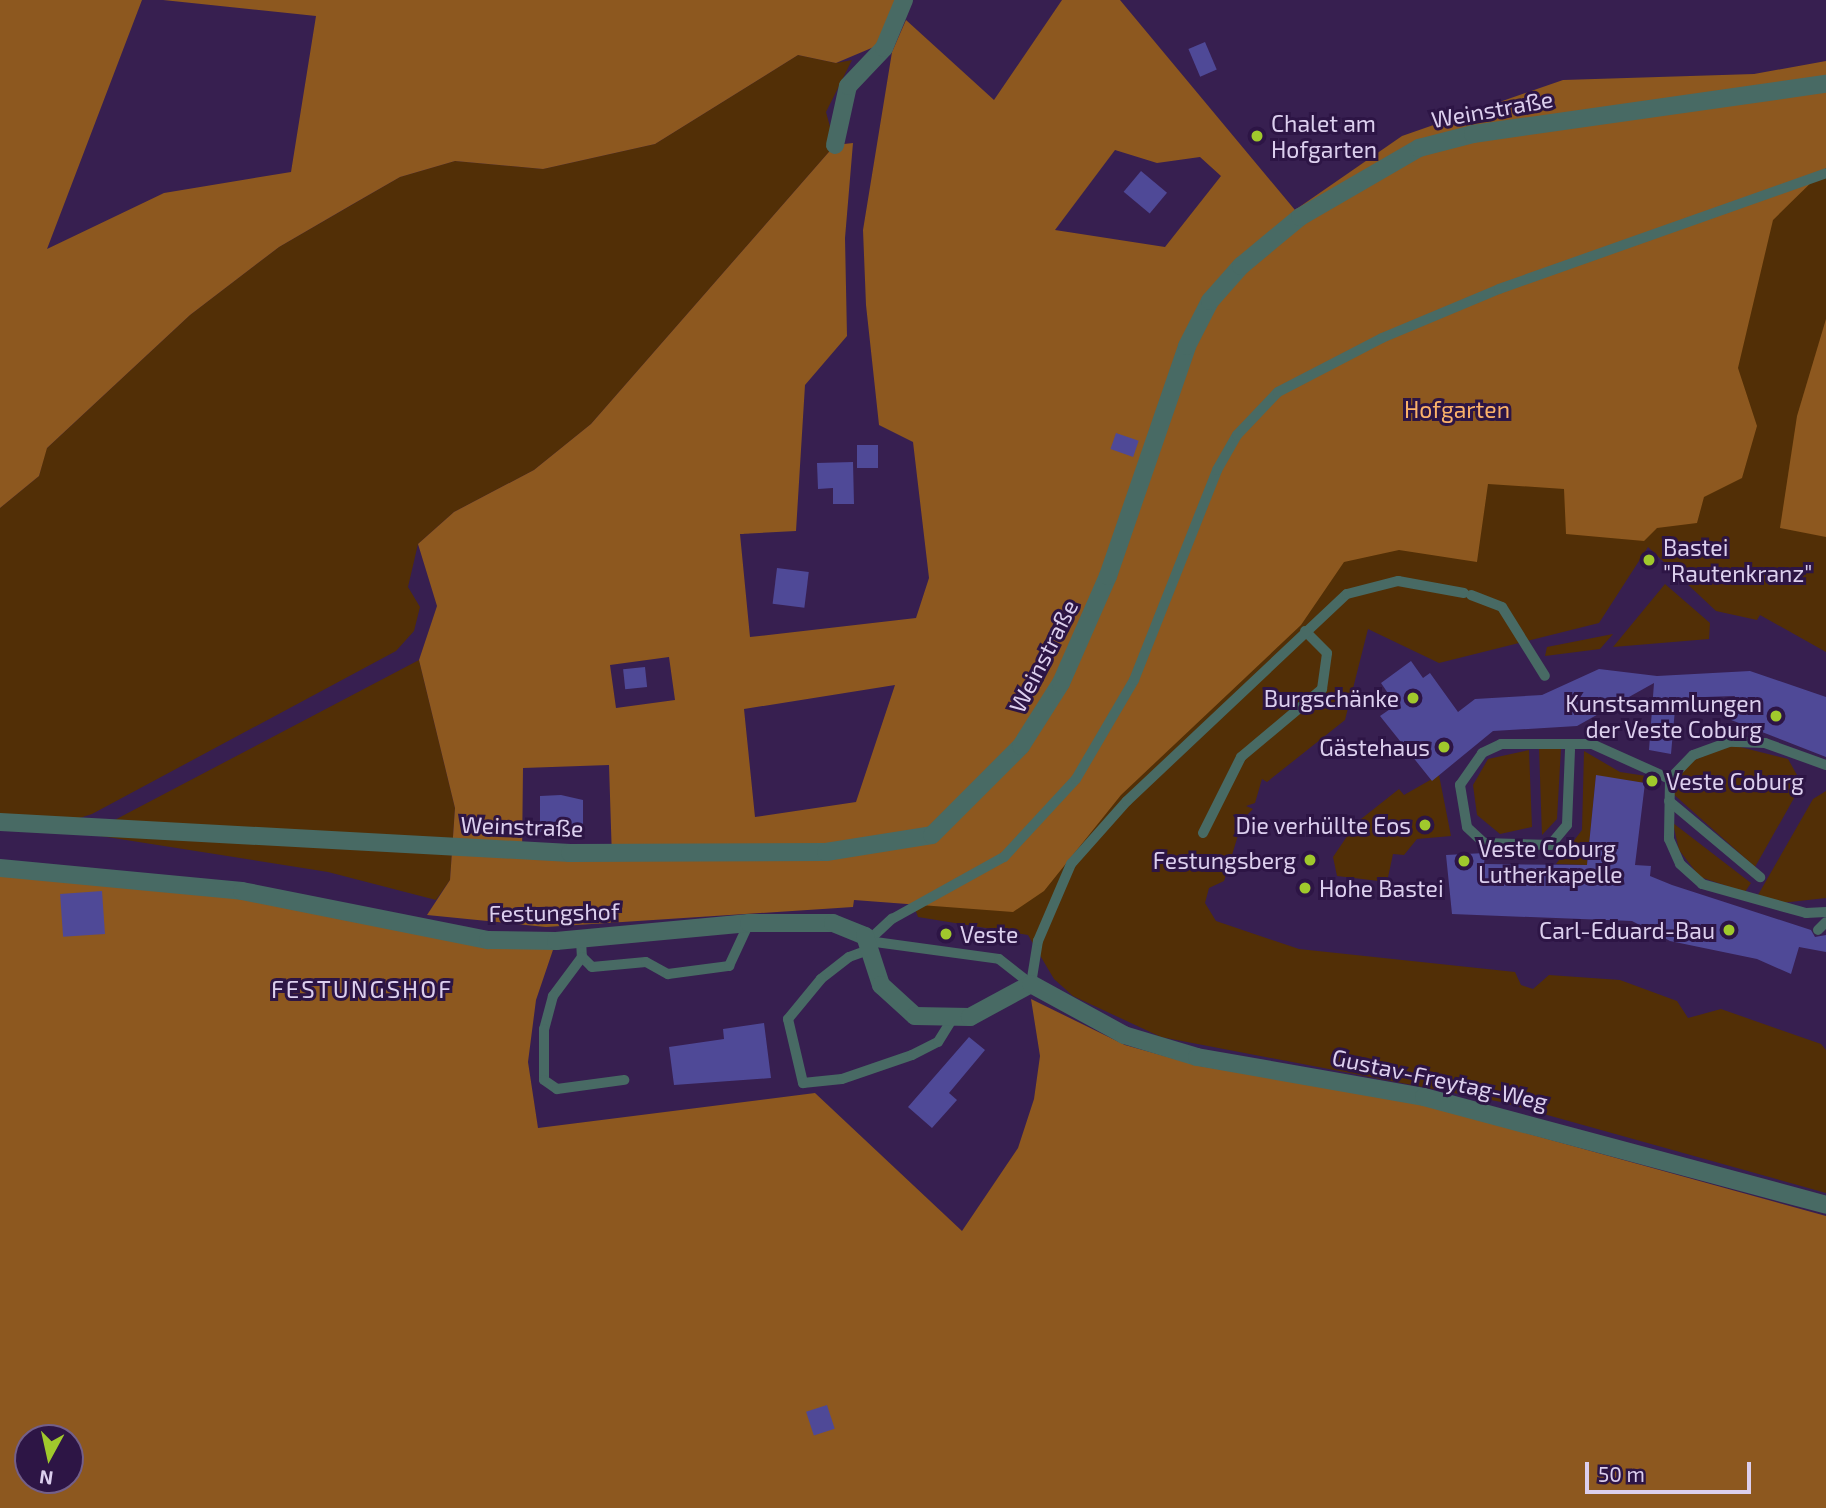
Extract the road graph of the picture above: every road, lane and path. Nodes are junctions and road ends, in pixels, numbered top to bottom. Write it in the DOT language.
graph roads {
  1 [pos="904,0"];
  2 [pos="1826,85"];
  3 [pos="835,145"];
  4 [pos="1826,173"];
  5 [pos="1305,631"];
  6 [pos="1545,676"];
  7 [pos="1570,750"];
  8 [pos="1826,765"];
  9 [pos="1670,779"];
  10 [pos="1669,802"];
  11 [pos="0,822"];
  12 [pos="1203,833"];
  13 [pos="0,868"];
  14 [pos="1760,877"];
  15 [pos="1826,912"];
  16 [pos="1826,922"];
  17 [pos="749,923"];
  18 [pos="1818,930"];
  19 [pos="870,945"];
  20 [pos="581,948"];
  21 [pos="1031,984"];
  22 [pos="952,1020"];
  23 [pos="624,1080"];
  24 [pos="1826,1205"];
  1 -- 3 [label="street"];
  2 -- 11 [label="street, Weinstraße"];
  4 -- 19 [label="lane"];
  5 -- 6 [label="lane"];
  5 -- 12 [label="lane"];
  5 -- 21 [label="lane"];
  7 -- 9 [label="lane"];
  8 -- 9 [label="lane"];
  9 -- 10 [label="lane"];
  10 -- 14 [label="lane"];
  10 -- 15 [label="lane"];
  13 -- 20 [label="street, Festungshof"];
  16 -- 18 [label="lane"];
  17 -- 19 [label="street, Festungshof"];
  17 -- 20 [label="street, Festungshof"];
  17 -- 20 [label="lane"];
  19 -- 21 [label="lane"];
  19 -- 22 [label="street"];
  19 -- 22 [label="lane"];
  20 -- 23 [label="lane"];
  21 -- 22 [label="street"];
  21 -- 24 [label="street, Gustav-Freytag-Weg"];
}
